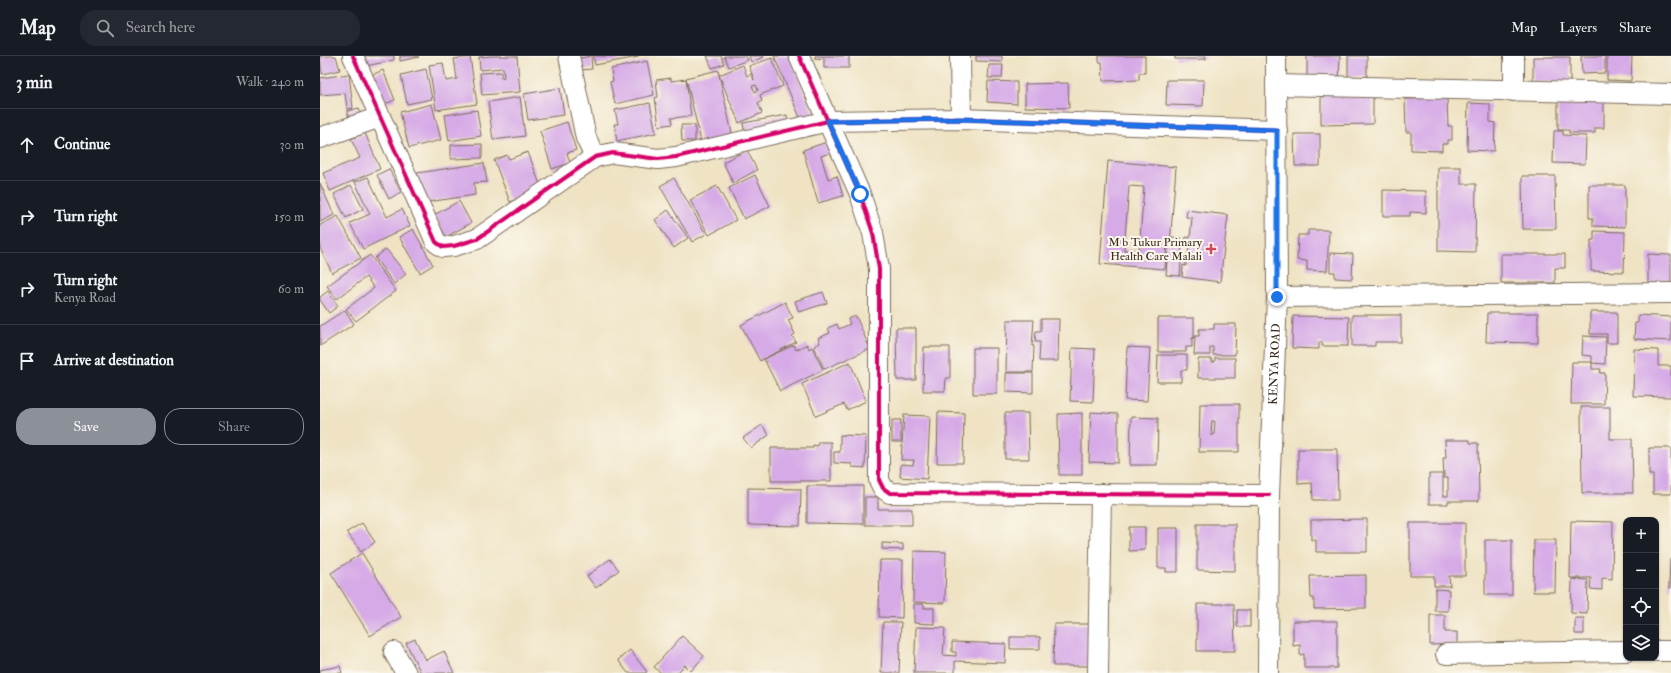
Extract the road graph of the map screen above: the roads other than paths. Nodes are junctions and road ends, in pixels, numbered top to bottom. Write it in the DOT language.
graph roads {
  1 [pos="354,56"];
  2 [pos="569,56"];
  3 [pos="799,56"];
  4 [pos="960,56"];
  5 [pos="1276,56"];
  6 [pos="1514,56"];
  7 [pos="1276,85"];
  8 [pos="1514,91"];
  9 [pos="1671,94"];
  10 [pos="380,117"];
  11 [pos="961,119"];
  12 [pos="828,121"];
  13 [pos="1277,130"];
  14 [pos="320,138"];
  15 [pos="595,157"];
  16 [pos="1671,293"];
  17 [pos="1277,297"];
  18 [pos="1101,494"];
  19 [pos="1269,495"];
  20 [pos="1659,651"];
  21 [pos="1671,651"];
  22 [pos="394,652"];
  23 [pos="1623,652"];
  24 [pos="1446,654"];
  25 [pos="406,673"];
  26 [pos="1098,673"];
  27 [pos="1268,673"];
  1 -- 10 [label="street"];
  2 -- 15 [label="street"];
  3 -- 12 [label="street"];
  4 -- 11 [label="street"];
  5 -- 7 [label="street, KENYA ROAD"];
  6 -- 8 [label="street"];
  7 -- 8 [label="street"];
  7 -- 13 [label="street, KENYA ROAD"];
  8 -- 9 [label="street"];
  10 -- 14 [label="street"];
  10 -- 15 [label="street"];
  11 -- 12 [label="street"];
  11 -- 13 [label="street"];
  12 -- 15 [label="street"];
  12 -- 18 [label="street"];
  13 -- 17 [label="street, KENYA ROAD"];
  16 -- 17 [label="street"];
  17 -- 19 [label="street, KENYA ROAD"];
  18 -- 19 [label="street"];
  18 -- 26 [label="street"];
  19 -- 27 [label="street, KENYA ROAD"];
  20 -- 21 [label="street"];
  22 -- 25 [label="street"];
  23 -- 24 [label="street"];
}
